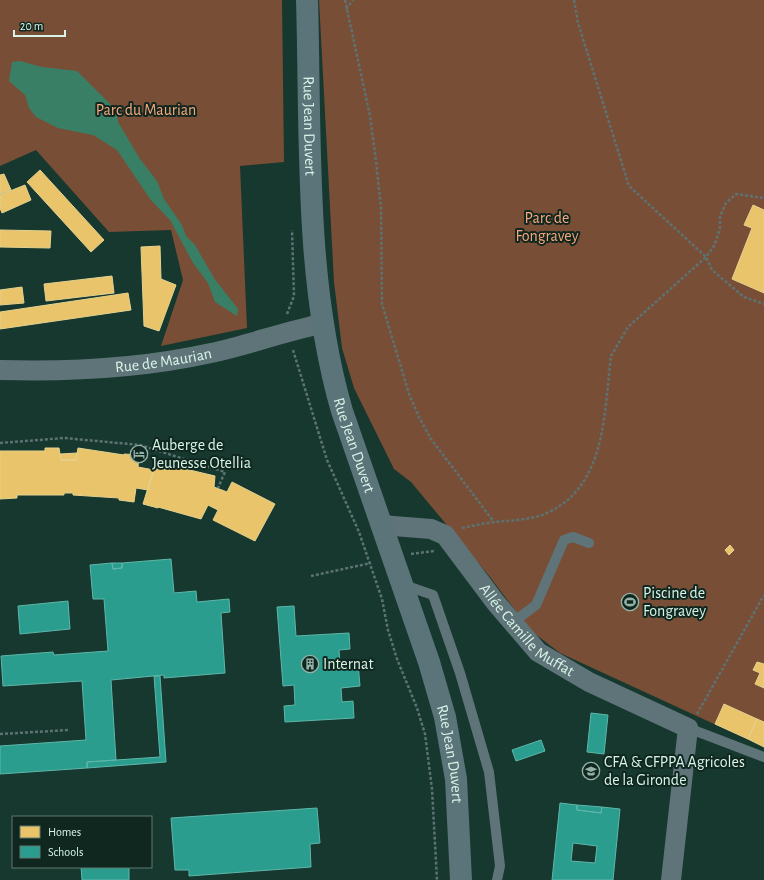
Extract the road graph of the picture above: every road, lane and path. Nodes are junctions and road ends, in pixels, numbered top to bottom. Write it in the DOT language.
graph roads {
  1 [pos="307,0"];
  2 [pos="345,0"];
  3 [pos="353,0"];
  4 [pos="574,0"];
  5 [pos="346,9"];
  6 [pos="764,198"];
  7 [pos="706,257"];
  8 [pos="764,304"];
  9 [pos="322,324"];
  10 [pos="0,370"];
  11 [pos="0,443"];
  12 [pos="218,488"];
  13 [pos="494,522"];
  14 [pos="381,525"];
  15 [pos="450,542"];
  16 [pos="589,543"];
  17 [pos="392,558"];
  18 [pos="370,563"];
  19 [pos="311,576"];
  20 [pos="402,584"];
  21 [pos="764,595"];
  22 [pos="512,622"];
  23 [pos="688,728"];
  24 [pos="69,730"];
  25 [pos="0,734"];
  26 [pos="764,757"];
  27 [pos="461,880"];
  28 [pos="497,880"];
  29 [pos="670,880"];
  1 -- 9 [label="street, Rue Jean Duvert"];
  2 -- 5 [label="path"];
  3 -- 5 [label="path"];
  4 -- 7 [label="path"];
  5 -- 13 [label="path"];
  6 -- 7 [label="path"];
  7 -- 8 [label="path"];
  7 -- 13 [label="path"];
  9 -- 10 [label="street, Rue de Maurian"];
  9 -- 14 [label="street, Rue Jean Duvert"];
  11 -- 12 [label="path"];
  13 -- 15 [label="path"];
  14 -- 15 [label="street"];
  14 -- 17 [label="street, Rue Jean Duvert"];
  15 -- 17 [label="path"];
  15 -- 22 [label="street, Allée Camille Muffat"];
  16 -- 22 [label="lane"];
  17 -- 20 [label="street, Rue Jean Duvert"];
  18 -- 19 [label="path"];
  20 -- 27 [label="street, Rue Jean Duvert"];
  20 -- 28 [label="lane"];
  21 -- 23 [label="path"];
  22 -- 23 [label="street, Allée Camille Muffat"];
  23 -- 26 [label="lane"];
  23 -- 29 [label="street"];
  24 -- 25 [label="path"];
}
